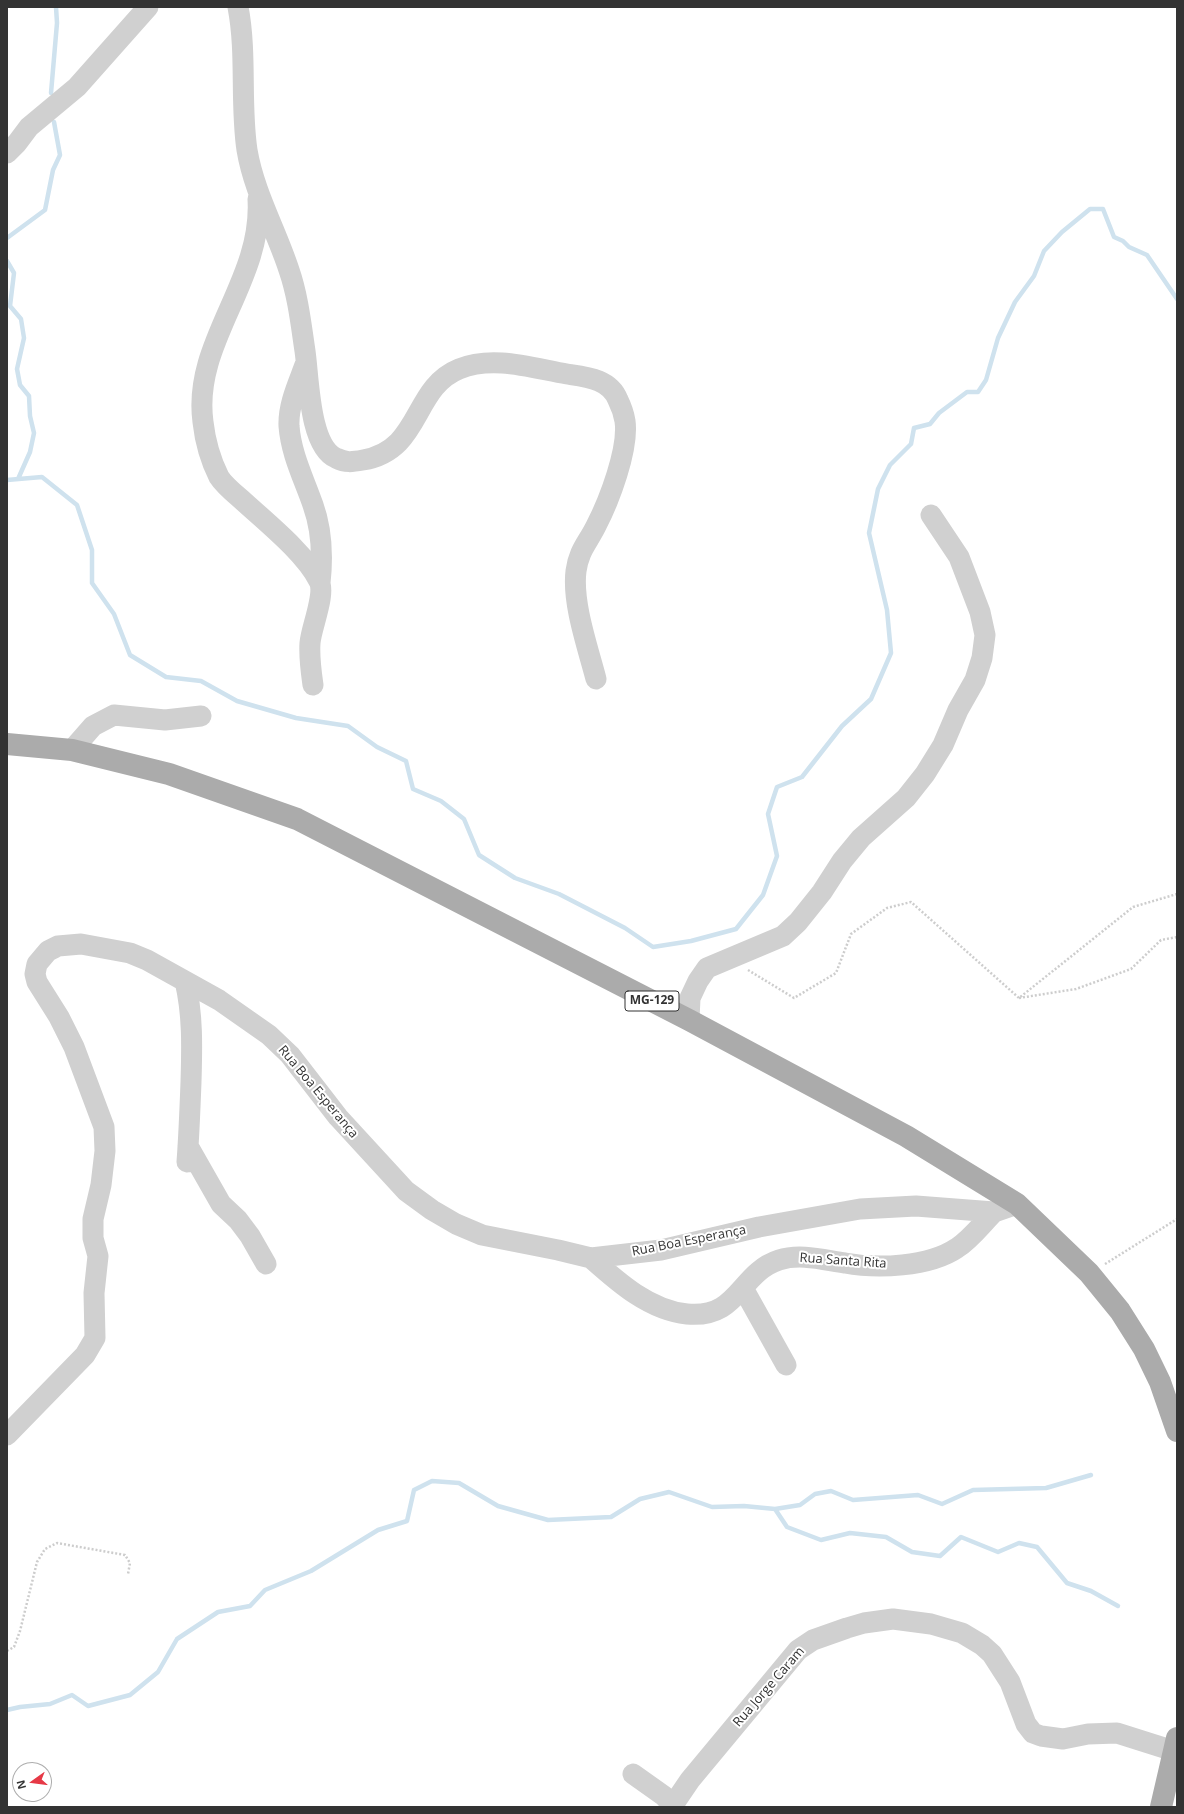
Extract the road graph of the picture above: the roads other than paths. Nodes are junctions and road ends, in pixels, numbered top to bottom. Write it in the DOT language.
graph roads {
  1 [pos="148,7"];
  2 [pos="238,7"];
  3 [pos="7,153"];
  4 [pos="257,186"];
  5 [pos="306,362"];
  6 [pos="931,515"];
  7 [pos="320,583"];
  8 [pos="596,679"];
  9 [pos="313,685"];
  10 [pos="201,716"];
  11 [pos="7,744"];
  12 [pos="72,750"];
  13 [pos="185,981"];
  14 [pos="689,1020"];
  15 [pos="1017,1204"];
  16 [pos="994,1212"];
  17 [pos="591,1258"];
  18 [pos="266,1264"];
  19 [pos="743,1288"];
  20 [pos="786,1365"];
  21 [pos="1177,1431"];
  22 [pos="7,1435"];
  23 [pos="1176,1747"];
  24 [pos="633,1774"];
  25 [pos="673,1806"];
  26 [pos="1161,1807"];
  1 -- 3 [label="street"];
  2 -- 4 [label="street"];
  4 -- 5 [label="street"];
  4 -- 7 [label="street"];
  5 -- 7 [label="street"];
  5 -- 8 [label="street"];
  6 -- 14 [label="street"];
  7 -- 9 [label="street"];
  10 -- 12 [label="street"];
  11 -- 12 [label="main road, MG-129"];
  12 -- 14 [label="main road, MG-129"];
  13 -- 17 [label="street, Rua Boa Esperança"];
  13 -- 18 [label="street"];
  13 -- 22 [label="street, Rua Boa Esperança"];
  14 -- 15 [label="main road, MG-129"];
  15 -- 16 [label="street, Rua Boa Esperança"];
  15 -- 21 [label="main road, MG-129"];
  16 -- 17 [label="street, Rua Boa Esperança"];
  16 -- 19 [label="street, Rua Santa Rita"];
  17 -- 19 [label="street, Rua Santa Rita"];
  19 -- 20 [label="street"];
  23 -- 25 [label="street, Rua Jorge Caram"];
  23 -- 26 [label="main road"];
  24 -- 25 [label="street, Rua Jorge Caram"];
}
